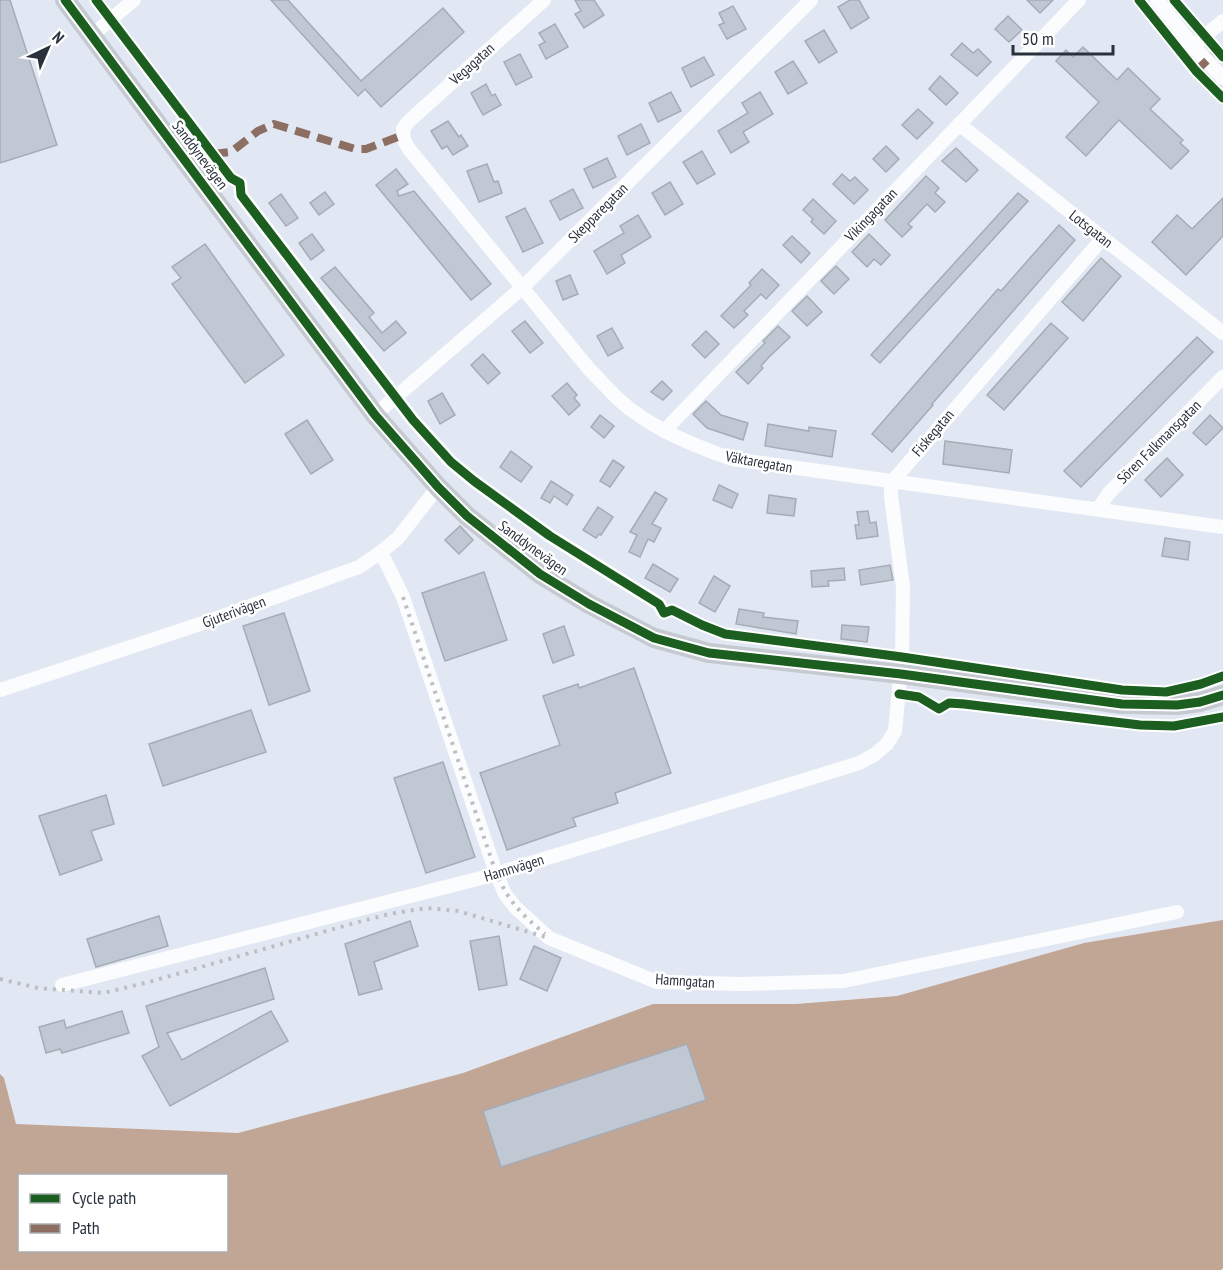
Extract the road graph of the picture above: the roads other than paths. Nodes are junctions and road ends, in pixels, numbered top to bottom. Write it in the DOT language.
graph roads {
  1 [pos="65,0"];
  2 [pos="134,0"];
  3 [pos="544,0"];
  4 [pos="811,0"];
  5 [pos="1079,0"];
  6 [pos="1157,0"];
  7 [pos="1223,21"];
  8 [pos="91,36"];
  9 [pos="1193,46"];
  10 [pos="1223,78"];
  11 [pos="959,124"];
  12 [pos="402,129"];
  13 [pos="240,183"];
  14 [pos="1103,238"];
  15 [pos="522,288"];
  16 [pos="1223,333"];
  17 [pos="1223,377"];
  18 [pos="396,396"];
  19 [pos="375,415"];
  20 [pos="664,431"];
  21 [pos="891,483"];
  22 [pos="438,487"];
  23 [pos="1098,509"];
  24 [pos="1223,526"];
  25 [pos="381,552"];
  26 [pos="664,613"];
  27 [pos="901,674"];
  28 [pos="0,690"];
  29 [pos="1223,695"];
  30 [pos="496,873"];
  31 [pos="1177,912"];
  32 [pos="62,985"];
  1 -- 8 [label="street, Sanddynevägen"];
  2 -- 8 [label="street"];
  3 -- 12 [label="street, Vegagatan"];
  4 -- 15 [label="street, Skepparegatan"];
  5 -- 11 [label="street, Vikingagatan"];
  6 -- 9 [label="street"];
  7 -- 9 [label="street"];
  8 -- 19 [label="street, Sanddynevägen"];
  9 -- 10 [label="street"];
  11 -- 14 [label="street, Lotsgatan"];
  11 -- 20 [label="street, Vikingagatan"];
  12 -- 15 [label="street, Väktaregatan"];
  13 -- 18 [label="street, Sanddynevägen"];
  14 -- 16 [label="street, Lotsgatan"];
  14 -- 21 [label="street, Fiskegatan"];
  15 -- 18 [label="street, Skepparegatan"];
  15 -- 20 [label="street, Väktaregatan"];
  17 -- 23 [label="street, Sören Falkmansgatan"];
  18 -- 19 [label="street, Skepparegatan"];
  18 -- 26 [label="street, Sanddynevägen"];
  19 -- 22 [label="street, Sanddynevägen"];
  20 -- 21 [label="street, Väktaregatan"];
  21 -- 23 [label="street, Väktaregatan"];
  21 -- 27 [label="street"];
  22 -- 25 [label="street, Gjuterivägen"];
  22 -- 27 [label="street, Sanddynevägen"];
  23 -- 24 [label="street, Väktaregatan"];
  25 -- 28 [label="street, Gjuterivägen"];
  25 -- 30 [label="street, Hamngatan"];
  27 -- 29 [label="street, Sanddynevägen"];
  27 -- 30 [label="street, Hamnvägen"];
  30 -- 31 [label="street, Hamngatan"];
  30 -- 32 [label="street, Hamnvägen"];
}
